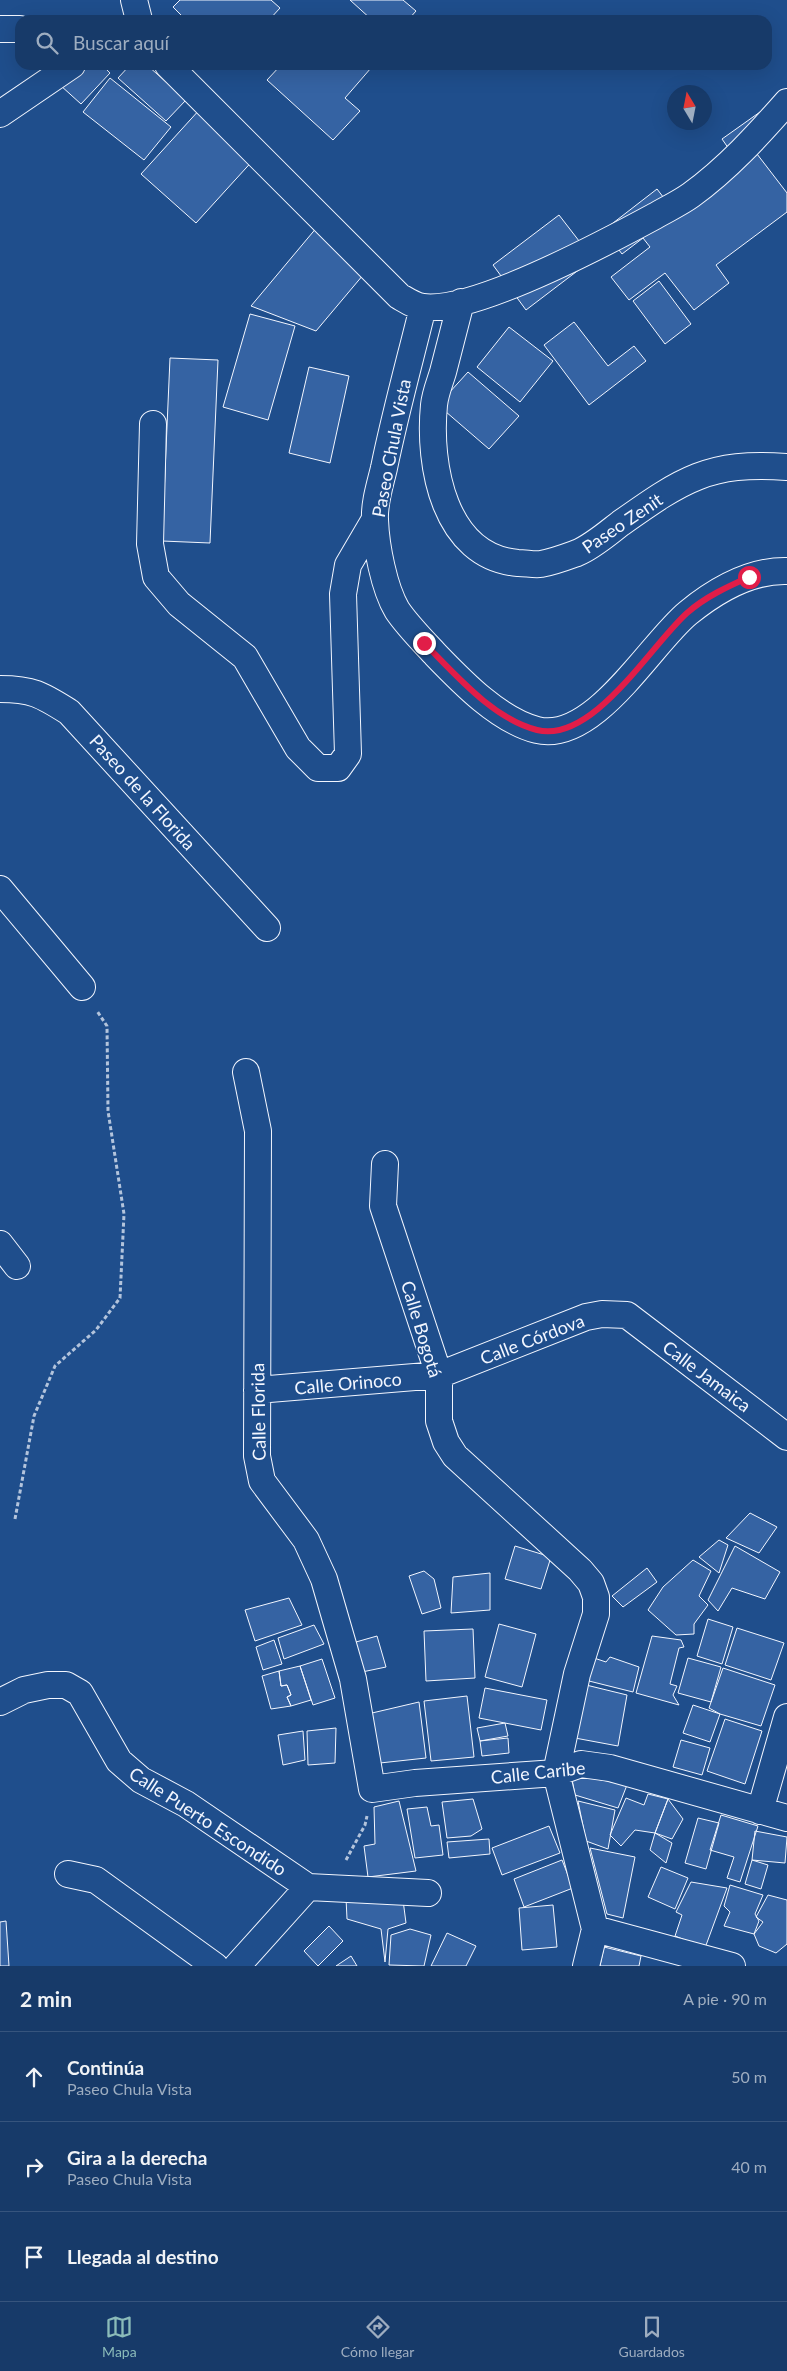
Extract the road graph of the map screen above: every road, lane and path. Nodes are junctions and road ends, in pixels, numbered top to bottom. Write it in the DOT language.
graph roads {
  1 [pos="134,0"];
  2 [pos="138,15"];
  3 [pos="0,29"];
  4 [pos="15,29"];
  5 [pos="65,70"];
  6 [pos="173,70"];
  7 [pos="787,102"];
  8 [pos="0,114"];
  9 [pos="462,302"];
  10 [pos="423,307"];
  11 [pos="153,424"];
  12 [pos="787,467"];
  13 [pos="375,519"];
  14 [pos="787,571"];
  15 [pos="0,689"];
  16 [pos="0,890"];
  17 [pos="267,928"];
  18 [pos="82,987"];
  19 [pos="246,1072"];
  20 [pos="385,1164"];
  21 [pos="0,1244"];
  22 [pos="17,1266"];
  23 [pos="627,1315"];
  24 [pos="439,1375"];
  25 [pos="257,1390"];
  26 [pos="787,1437"];
  27 [pos="15,1519"];
  28 [pos="0,1702"];
  29 [pos="787,1717"];
  30 [pos="556,1773"];
  31 [pos="372,1788"];
  32 [pos="760,1811"];
  33 [pos="787,1818"];
  34 [pos="68,1874"];
  35 [pos="308,1887"];
  36 [pos="428,1893"];
  37 [pos="596,1929"];
  38 [pos="215,1966"];
  39 [pos="236,1966"];
  40 [pos="586,1966"];
  41 [pos="732,1966"];
  1 -- 2 [label="street"];
  3 -- 4 [label="street"];
  5 -- 8 [label="street"];
  6 -- 10 [label="street"];
  7 -- 9 [label="street"];
  9 -- 10 [label="street"];
  9 -- 12 [label="street, Paseo Zenit"];
  10 -- 13 [label="street, Paseo Chula Vista"];
  11 -- 13 [label="street"];
  13 -- 14 [label="street, Paseo Chula Vista"];
  15 -- 17 [label="street, Paseo de la Florida"];
  16 -- 18 [label="street"];
  18 -- 27 [label="path"];
  19 -- 25 [label="street, Calle Florida"];
  20 -- 24 [label="street, Calle Bogotá"];
  21 -- 22 [label="street"];
  23 -- 24 [label="street, Calle Córdova"];
  23 -- 26 [label="street, Calle Jamaica"];
  24 -- 25 [label="street, Calle Orinoco"];
  24 -- 30 [label="street, Calle Bogotá"];
  25 -- 31 [label="street, Calle Florida"];
  28 -- 35 [label="street, Calle Puerto Escondido"];
  29 -- 32 [label="street"];
  30 -- 31 [label="street, Calle Caribe"];
  30 -- 32 [label="street, Calle Caribe"];
  30 -- 37 [label="street"];
  31 -- 35 [label="path"];
  32 -- 33 [label="street, Calle Caribe"];
  34 -- 38 [label="street"];
  35 -- 36 [label="street"];
  35 -- 39 [label="street"];
  37 -- 40 [label="street"];
  37 -- 41 [label="street"];
}
